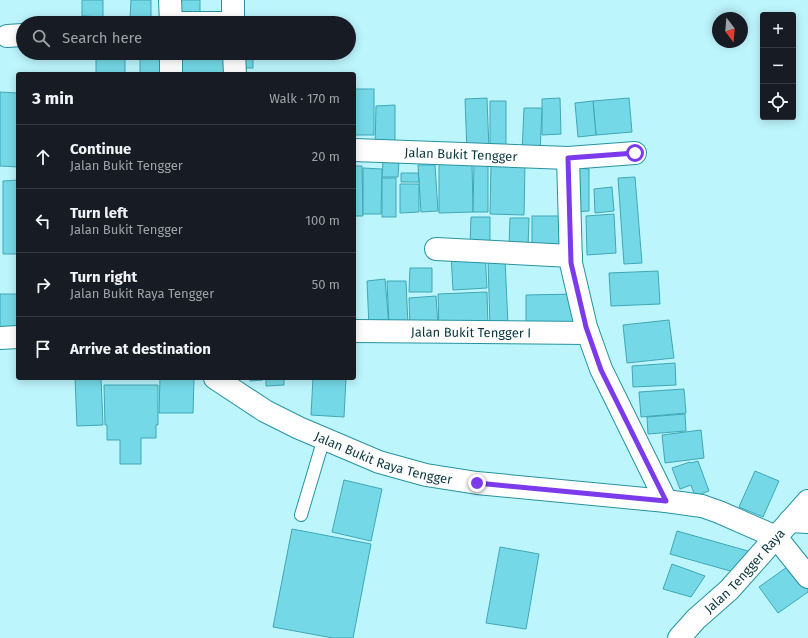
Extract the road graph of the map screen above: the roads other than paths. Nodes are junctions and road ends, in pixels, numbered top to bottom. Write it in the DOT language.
graph roads {
  1 [pos="170,0"];
  2 [pos="233,0"];
  3 [pos="171,16"];
  4 [pos="232,16"];
  5 [pos="171,60"];
  6 [pos="234,60"];
  7 [pos="171,72"];
  8 [pos="235,72"];
  9 [pos="356,150"];
  10 [pos="635,153"];
  11 [pos="568,158"];
  12 [pos="436,249"];
  13 [pos="570,256"];
  14 [pos="356,331"];
  15 [pos="588,333"];
  16 [pos="16,337"];
  17 [pos="0,338"];
  18 [pos="218,380"];
  19 [pos="324,438"];
  20 [pos="666,501"];
  21 [pos="808,501"];
  22 [pos="301,515"];
  23 [pos="791,527"];
  24 [pos="808,576"];
  25 [pos="679,638"];
  1 -- 3 [label="street"];
  2 -- 4 [label="street"];
  5 -- 7 [label="street"];
  6 -- 8 [label="street"];
  9 -- 11 [label="street, Jalan Bukit Tengger"];
  10 -- 11 [label="street, Jalan Bukit Tengger"];
  11 -- 13 [label="street"];
  12 -- 13 [label="street"];
  13 -- 15 [label="street"];
  14 -- 15 [label="street, Jalan Bukit Tengger I"];
  15 -- 20 [label="street"];
  16 -- 17 [label="street"];
  18 -- 19 [label="street, Jalan Bukit Raya Tengger"];
  19 -- 20 [label="street, Jalan Bukit Raya Tengger"];
  19 -- 22 [label="lane"];
  20 -- 23 [label="street, Jalan Bukit Raya Tengger"];
  21 -- 23 [label="street, Jalan Tengger Raya"];
  23 -- 24 [label="street"];
  23 -- 25 [label="street, Jalan Tengger Raya"];
}
